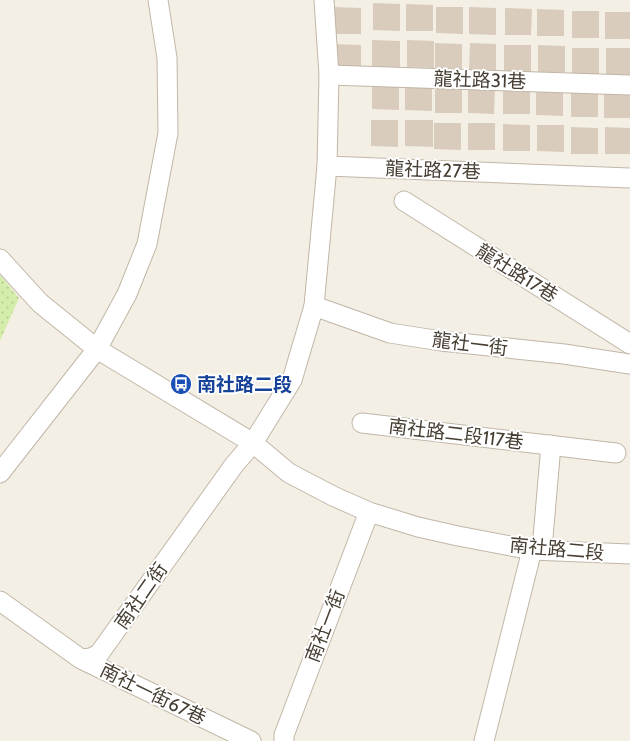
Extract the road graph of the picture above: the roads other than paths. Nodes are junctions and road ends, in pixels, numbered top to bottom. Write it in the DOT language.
graph roads {
  1 [pos="158,0"];
  2 [pos="324,0"];
  3 [pos="330,76"];
  4 [pos="630,85"];
  5 [pos="327,166"];
  6 [pos="630,178"];
  7 [pos="404,202"];
  8 [pos="0,259"];
  9 [pos="314,306"];
  10 [pos="630,344"];
  11 [pos="97,349"];
  12 [pos="630,364"];
  13 [pos="362,423"];
  14 [pos="253,443"];
  15 [pos="551,445"];
  16 [pos="616,453"];
  17 [pos="0,473"];
  18 [pos="369,512"];
  19 [pos="537,549"];
  20 [pos="630,554"];
  21 [pos="0,601"];
  22 [pos="81,660"];
  23 [pos="251,741"];
  24 [pos="284,741"];
  25 [pos="484,741"];
  1 -- 11 [label="street"];
  2 -- 3 [label="street"];
  3 -- 4 [label="street, 龍社路31巷"];
  3 -- 5 [label="street"];
  5 -- 6 [label="street, 龍社路27巷"];
  5 -- 9 [label="street, 南社二街"];
  7 -- 10 [label="street, 龍社路17巷"];
  8 -- 11 [label="street, 南社路二段"];
  9 -- 12 [label="street, 龍社一街"];
  9 -- 14 [label="street, 南社二街"];
  11 -- 14 [label="street, 南社路二段"];
  11 -- 17 [label="street"];
  13 -- 15 [label="street, 南社路二段117巷"];
  14 -- 18 [label="street, 南社路二段"];
  14 -- 22 [label="street, 南社二街"];
  15 -- 16 [label="street, 南社路二段117巷"];
  15 -- 19 [label="street, 南社路二段117巷"];
  18 -- 19 [label="street, 南社路二段"];
  18 -- 24 [label="street, 南社一街"];
  19 -- 20 [label="street, 南社路二段"];
  19 -- 25 [label="street"];
  21 -- 22 [label="street"];
  22 -- 23 [label="street, 南社一街67巷"];
}
